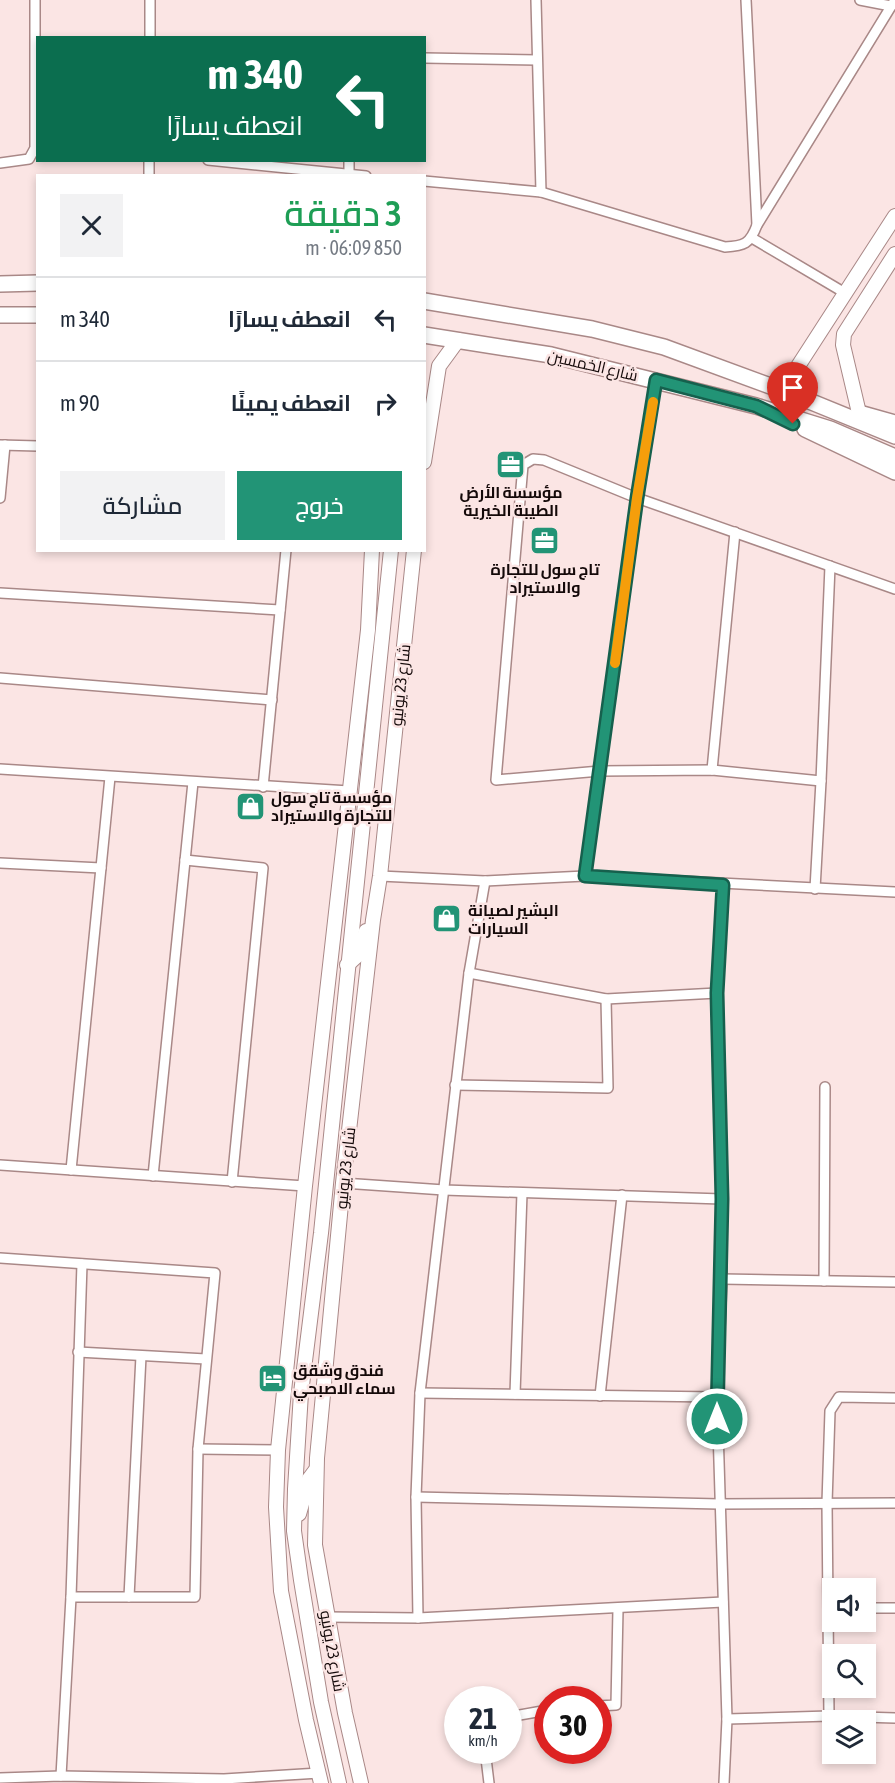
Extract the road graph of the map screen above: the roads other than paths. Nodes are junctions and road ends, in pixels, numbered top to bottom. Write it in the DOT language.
graph roads {
  1 [pos="35,0"];
  2 [pos="150,0"];
  3 [pos="536,0"];
  4 [pos="746,0"];
  5 [pos="860,0"];
  6 [pos="893,3"];
  7 [pos="150,36"];
  8 [pos="426,58"];
  9 [pos="537,60"];
  10 [pos="228,162"];
  11 [pos="349,162"];
  12 [pos="0,163"];
  13 [pos="349,174"];
  14 [pos="426,181"];
  15 [pos="541,192"];
  16 [pos="895,216"];
  17 [pos="757,225"];
  18 [pos="752,238"];
  19 [pos="895,254"];
  20 [pos="36,283"];
  21 [pos="0,284"];
  22 [pos="845,293"];
  23 [pos="426,301"];
  24 [pos="0,315"];
  25 [pos="36,315"];
  26 [pos="426,335"];
  27 [pos="458,339"];
  28 [pos="426,366"];
  29 [pos="440,366"];
  30 [pos="656,380"];
  31 [pos="787,392"];
  32 [pos="756,406"];
  33 [pos="859,413"];
  34 [pos="895,423"];
  35 [pos="895,436"];
  36 [pos="2,445"];
  37 [pos="36,446"];
  38 [pos="426,450"];
  39 [pos="895,457"];
  40 [pos="895,472"];
  41 [pos="0,498"];
  42 [pos="637,498"];
  43 [pos="735,532"];
  44 [pos="286,552"];
  45 [pos="372,552"];
  46 [pos="391,552"];
  47 [pos="414,552"];
  48 [pos="830,566"];
  49 [pos="895,589"];
  50 [pos="0,593"];
  51 [pos="280,610"];
  52 [pos="0,678"];
  53 [pos="272,700"];
  54 [pos="0,769"];
  55 [pos="712,770"];
  56 [pos="600,771"];
  57 [pos="110,777"];
  58 [pos="821,781"];
  59 [pos="193,782"];
  60 [pos="263,787"];
  61 [pos="349,791"];
  62 [pos="185,860"];
  63 [pos="0,863"];
  64 [pos="101,868"];
  65 [pos="380,876"];
  66 [pos="585,876"];
  67 [pos="485,881"];
  68 [pos="723,885"];
  69 [pos="814,889"];
  70 [pos="895,892"];
  71 [pos="373,920"];
  72 [pos="347,964"];
  73 [pos="470,973"];
  74 [pos="717,993"];
  75 [pos="606,999"];
  76 [pos="456,1085"];
  77 [pos="825,1087"];
  78 [pos="0,1165"];
  79 [pos="71,1170"];
  80 [pos="153,1176"];
  81 [pos="232,1182"];
  82 [pos="343,1183"];
  83 [pos="305,1186"];
  84 [pos="444,1190"];
  85 [pos="522,1193"];
  86 [pos="622,1195"];
  87 [pos="722,1199"];
  88 [pos="0,1258"];
  89 [pos="82,1264"];
  90 [pos="722,1278"];
  91 [pos="824,1281"];
  92 [pos="895,1282"];
  93 [pos="78,1352"];
  94 [pos="141,1356"];
  95 [pos="206,1359"];
  96 [pos="420,1393"];
  97 [pos="515,1394"];
  98 [pos="600,1396"];
  99 [pos="717,1397"];
  100 [pos="895,1398"];
  101 [pos="198,1449"];
  102 [pos="278,1450"];
  103 [pos="318,1468"];
  104 [pos="416,1497"];
  105 [pos="827,1503"];
  106 [pos="895,1503"];
  107 [pos="719,1504"];
  108 [pos="294,1531"];
  109 [pos="829,1578"];
  110 [pos="71,1597"];
  111 [pos="129,1597"];
  112 [pos="304,1602"];
  113 [pos="723,1602"];
  114 [pos="876,1608"];
  115 [pos="895,1608"];
  116 [pos="618,1609"];
  117 [pos="327,1617"];
  118 [pos="418,1618"];
  119 [pos="830,1632"];
  120 [pos="302,1699"];
  121 [pos="612,1705"];
  122 [pos="829,1710"];
  123 [pos="822,1716"];
  124 [pos="876,1717"];
  125 [pos="895,1718"];
  126 [pos="727,1719"];
  127 [pos="487,1764"];
  128 [pos="61,1776"];
  129 [pos="0,1778"];
  130 [pos="320,1778"];
  131 [pos="224,1781"];
  132 [pos="339,1783"];
  133 [pos="361,1783"];
  134 [pos="489,1783"];
  135 [pos="724,1783"];
  1 -- 12 [label="street"];
  2 -- 7 [label="street"];
  3 -- 9 [label="street"];
  4 -- 17 [label="street"];
  5 -- 6 [label="street"];
  6 -- 17 [label="street"];
  8 -- 9 [label="street"];
  9 -- 15 [label="street"];
  10 -- 13 [label="street"];
  11 -- 13 [label="street"];
  14 -- 15 [label="street"];
  15 -- 18 [label="street"];
  16 -- 22 [label="street"];
  17 -- 18 [label="street"];
  18 -- 22 [label="street"];
  19 -- 33 [label="street"];
  20 -- 21 [label="main road"];
  22 -- 31 [label="street"];
  23 -- 31 [label="main road, شارع الخمسين"];
  24 -- 25 [label="main road"];
  26 -- 27 [label="main road, شارع الخمسين"];
  27 -- 29 [label="street"];
  27 -- 30 [label="main road, شارع الخمسين"];
  28 -- 29 [label="street"];
  29 -- 38 [label="street"];
  30 -- 32 [label="main road, شارع الخمسين"];
  30 -- 42 [label="street"];
  31 -- 33 [label="main road, شارع الخمسين"];
  31 -- 35 [label="main road, شارع الخمسين"];
  32 -- 39 [label="main road, شارع الخمسين"];
  32 -- 40 [label="main road"];
  33 -- 34 [label="main road, شارع الخمسين"];
  36 -- 37 [label="street"];
  36 -- 41 [label="street"];
  42 -- 43 [label="street"];
  42 -- 56 [label="street"];
  42 -- 56 [label="street"];
  43 -- 48 [label="street"];
  43 -- 55 [label="street"];
  44 -- 51 [label="street"];
  45 -- 61 [label="street"];
  46 -- 72 [label="street"];
  47 -- 65 [label="street, شارع 23 يونيو"];
  48 -- 49 [label="street"];
  48 -- 58 [label="street"];
  50 -- 51 [label="street"];
  51 -- 53 [label="street"];
  52 -- 53 [label="street"];
  53 -- 60 [label="street"];
  54 -- 57 [label="street"];
  55 -- 56 [label="street"];
  55 -- 58 [label="street"];
  56 -- 66 [label="street"];
  57 -- 59 [label="street"];
  57 -- 64 [label="street"];
  58 -- 69 [label="street"];
  59 -- 60 [label="street"];
  59 -- 62 [label="street"];
  60 -- 61 [label="street"];
  61 -- 83 [label="street"];
  62 -- 80 [label="street"];
  62 -- 81 [label="street"];
  63 -- 64 [label="street"];
  64 -- 79 [label="street"];
  65 -- 67 [label="street"];
  65 -- 71 [label="street, شارع 23 يونيو"];
  66 -- 67 [label="street"];
  66 -- 68 [label="street"];
  67 -- 73 [label="street"];
  68 -- 69 [label="street"];
  68 -- 74 [label="street"];
  69 -- 70 [label="street"];
  71 -- 72 [label="street"];
  71 -- 82 [label="street, شارع 23 يونيو"];
  72 -- 108 [label="street"];
  73 -- 75 [label="street"];
  73 -- 76 [label="street"];
  74 -- 75 [label="street"];
  74 -- 87 [label="street"];
  75 -- 76 [label="street"];
  76 -- 84 [label="street"];
  77 -- 91 [label="street"];
  78 -- 79 [label="street"];
  79 -- 80 [label="street"];
  80 -- 81 [label="street"];
  81 -- 83 [label="street"];
  82 -- 84 [label="street"];
  82 -- 103 [label="street, شارع 23 يونيو"];
  83 -- 102 [label="street"];
  84 -- 85 [label="street"];
  84 -- 96 [label="street"];
  85 -- 86 [label="street"];
  85 -- 97 [label="street"];
  86 -- 87 [label="street"];
  86 -- 98 [label="street"];
  87 -- 90 [label="street"];
  88 -- 89 [label="street"];
  89 -- 93 [label="street"];
  89 -- 95 [label="street"];
  90 -- 91 [label="street"];
  90 -- 99 [label="street"];
  91 -- 92 [label="street"];
  93 -- 94 [label="street"];
  93 -- 110 [label="street"];
  94 -- 95 [label="street"];
  94 -- 111 [label="street"];
  95 -- 101 [label="street"];
  96 -- 97 [label="street"];
  96 -- 104 [label="street"];
  97 -- 98 [label="street"];
  98 -- 99 [label="street"];
  99 -- 107 [label="street"];
  100 -- 105 [label="street"];
  101 -- 102 [label="street"];
  101 -- 111 [label="street"];
  102 -- 120 [label="street"];
  103 -- 108 [label="street"];
  103 -- 117 [label="street, شارع 23 يونيو"];
  104 -- 107 [label="street"];
  104 -- 118 [label="street"];
  105 -- 106 [label="street"];
  105 -- 107 [label="street"];
  105 -- 109 [label="street"];
  107 -- 113 [label="street"];
  108 -- 112 [label="street"];
  110 -- 111 [label="street"];
  110 -- 128 [label="street"];
  112 -- 120 [label="street"];
  112 -- 132 [label="street"];
  113 -- 116 [label="street"];
  113 -- 126 [label="street"];
  114 -- 115 [label="street"];
  116 -- 118 [label="street"];
  116 -- 121 [label="street"];
  117 -- 118 [label="street"];
  117 -- 133 [label="street, شارع 23 يونيو"];
  119 -- 122 [label="street"];
  120 -- 130 [label="street"];
  123 -- 126 [label="street"];
  124 -- 125 [label="street"];
  126 -- 135 [label="street"];
  127 -- 134 [label="street"];
  128 -- 129 [label="street"];
  128 -- 131 [label="street"];
  130 -- 131 [label="street"];
}
